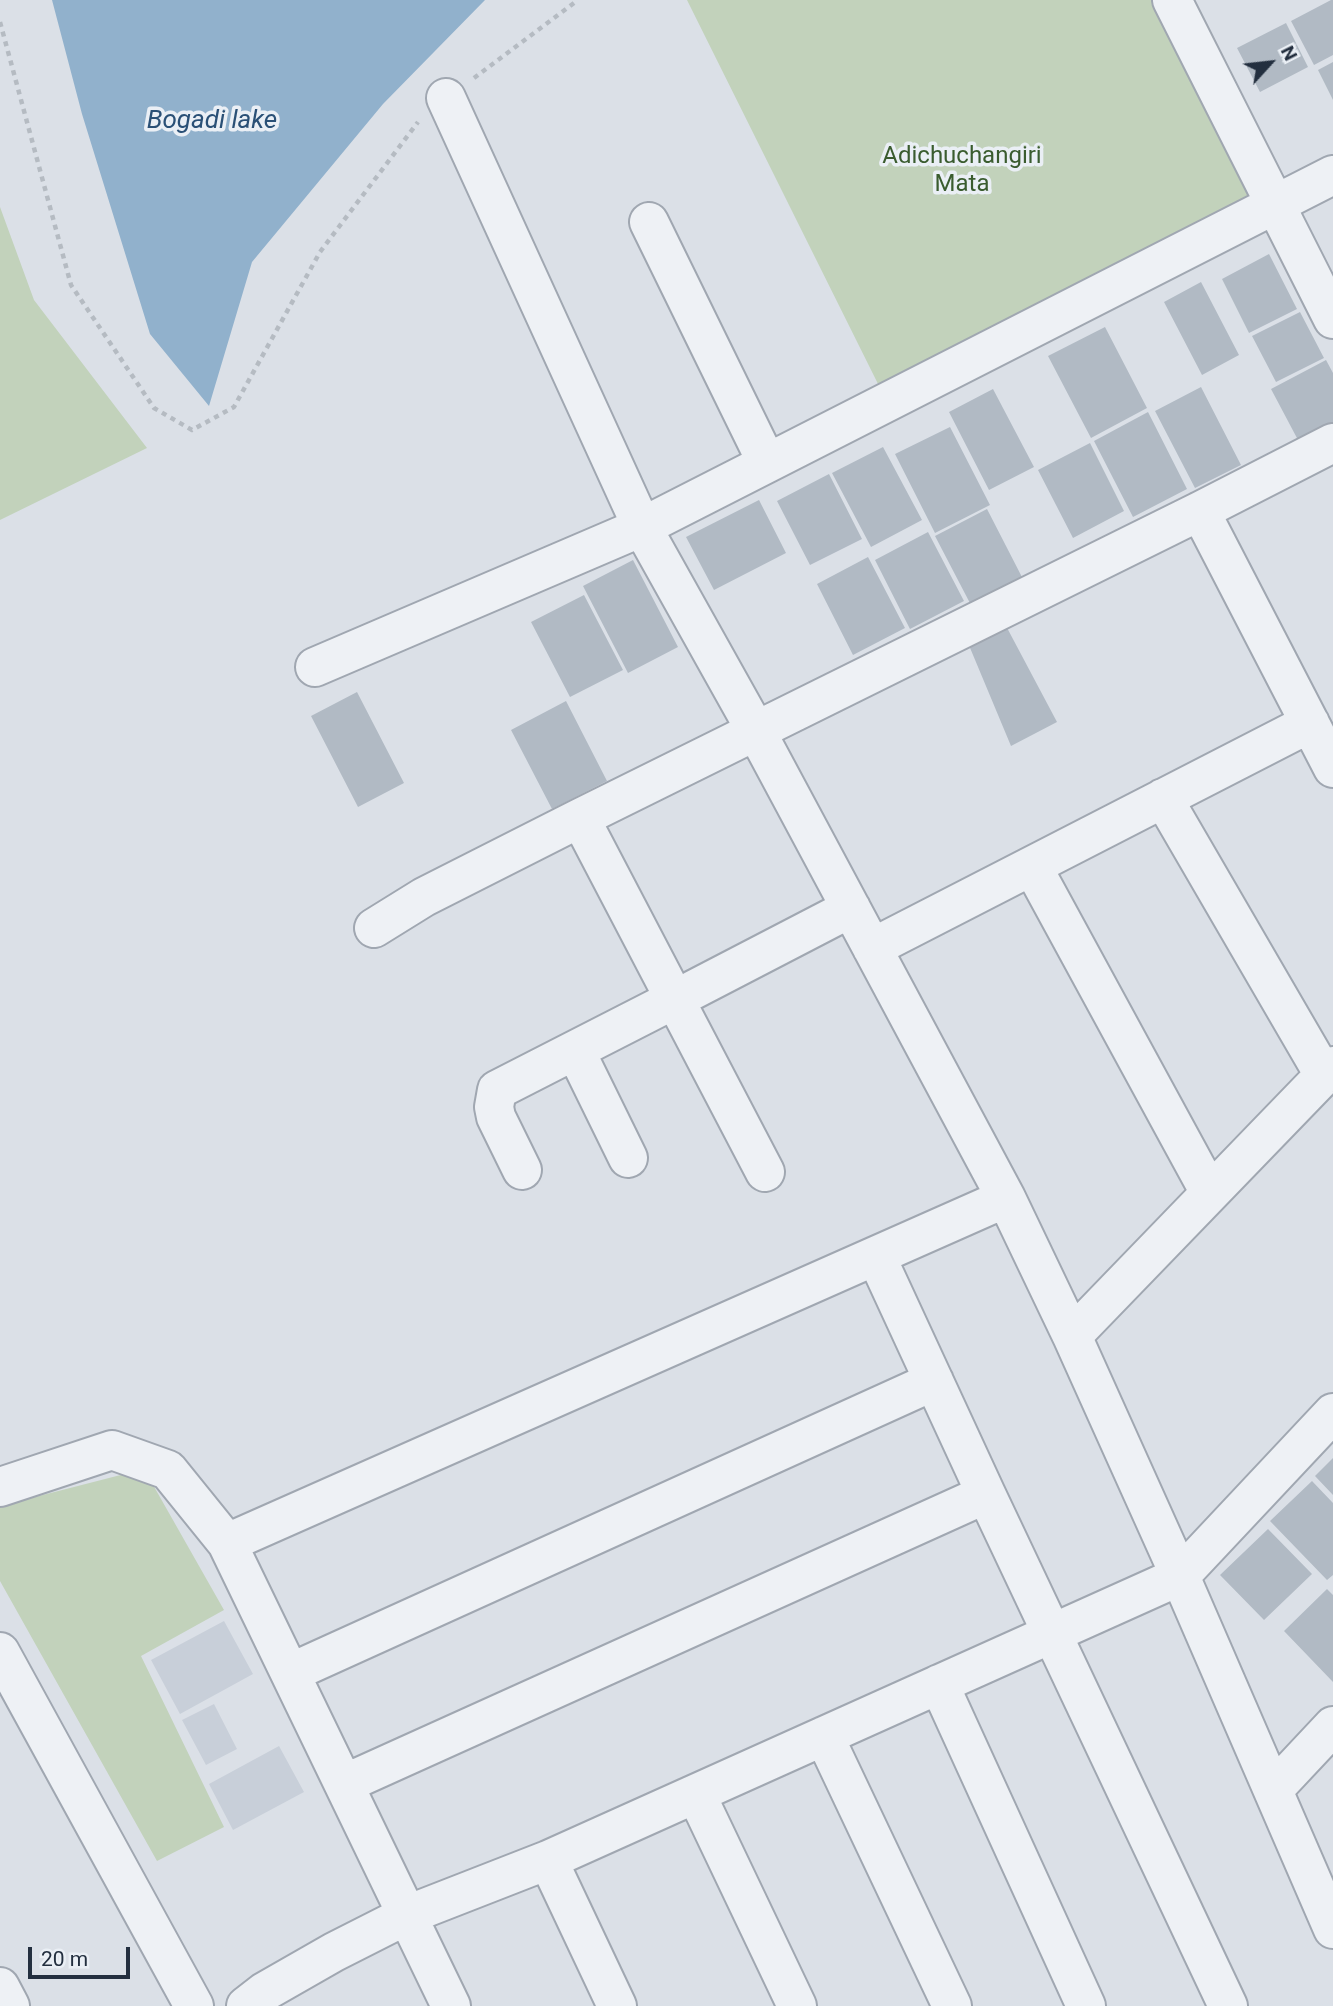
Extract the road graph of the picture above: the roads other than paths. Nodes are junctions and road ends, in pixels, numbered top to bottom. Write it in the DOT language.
graph roads {
  1 [pos="1172,0"];
  2 [pos="446,98"];
  3 [pos="1333,175"];
  4 [pos="1276,204"];
  5 [pos="649,222"];
  6 [pos="1333,319"];
  7 [pos="1333,443"];
  8 [pos="767,463"];
  9 [pos="1200,512"];
  10 [pos="642,527"];
  11 [pos="315,667"];
  12 [pos="1310,723"];
  13 [pos="756,731"];
  14 [pos="1333,768"];
  15 [pos="1163,798"];
  16 [pos="580,818"];
  17 [pos="1032,866"];
  18 [pos="851,908"];
  19 [pos="374,928"];
  20 [pos="872,947"];
  21 [pos="683,995"];
  22 [pos="575,1050"];
  23 [pos="1329,1070"];
  24 [pos="628,1158"];
  25 [pos="522,1170"];
  26 [pos="765,1172"];
  27 [pos="1210,1193"];
  28 [pos="1006,1198"];
  29 [pos="876,1256"];
  30 [pos="1072,1336"];
  31 [pos="934,1381"];
  32 [pos="1333,1413"];
  33 [pos="0,1487"];
  34 [pos="986,1494"];
  35 [pos="227,1543"];
  36 [pos="1180,1576"];
  37 [pos="1052,1633"];
  38 [pos="0,1652"];
  39 [pos="290,1673"];
  40 [pos="939,1684"];
  41 [pos="1333,1726"];
  42 [pos="824,1736"];
  43 [pos="344,1784"];
  44 [pos="1273,1790"];
  45 [pos="696,1794"];
  46 [pos="548,1860"];
  47 [pos="407,1914"];
  48 [pos="1333,1928"];
  49 [pos="0,1987"];
  50 [pos="10,2006"];
  51 [pos="194,2006"];
  52 [pos="246,2006"];
  53 [pos="451,2006"];
  54 [pos="617,2006"];
  55 [pos="797,2006"];
  56 [pos="952,2006"];
  57 [pos="1086,2006"];
  58 [pos="1228,2006"];
  1 -- 4 [label="street"];
  2 -- 10 [label="street"];
  3 -- 4 [label="street"];
  4 -- 6 [label="street"];
  4 -- 8 [label="street"];
  5 -- 8 [label="street"];
  7 -- 9 [label="street"];
  8 -- 10 [label="street"];
  9 -- 12 [label="street"];
  9 -- 13 [label="street"];
  10 -- 11 [label="street"];
  10 -- 13 [label="street"];
  12 -- 14 [label="street"];
  12 -- 15 [label="street"];
  13 -- 16 [label="street"];
  13 -- 18 [label="street"];
  15 -- 17 [label="street"];
  15 -- 23 [label="street"];
  16 -- 19 [label="street"];
  16 -- 21 [label="street"];
  17 -- 20 [label="street"];
  17 -- 27 [label="street"];
  18 -- 20 [label="street"];
  18 -- 21 [label="street"];
  20 -- 28 [label="street"];
  21 -- 22 [label="street"];
  21 -- 26 [label="street"];
  22 -- 24 [label="street"];
  22 -- 25 [label="street"];
  23 -- 27 [label="street"];
  27 -- 30 [label="street"];
  28 -- 29 [label="street"];
  28 -- 30 [label="street"];
  29 -- 31 [label="street"];
  29 -- 35 [label="street"];
  30 -- 36 [label="street"];
  31 -- 34 [label="street"];
  31 -- 39 [label="street"];
  32 -- 36 [label="street"];
  33 -- 35 [label="street"];
  34 -- 37 [label="street"];
  34 -- 43 [label="street"];
  35 -- 39 [label="street"];
  36 -- 37 [label="street"];
  36 -- 44 [label="street"];
  37 -- 40 [label="street"];
  37 -- 58 [label="street"];
  38 -- 51 [label="street"];
  39 -- 43 [label="street"];
  40 -- 42 [label="street"];
  40 -- 57 [label="street"];
  41 -- 44 [label="street"];
  42 -- 45 [label="street"];
  42 -- 56 [label="street"];
  43 -- 47 [label="street"];
  44 -- 48 [label="street"];
  45 -- 46 [label="street"];
  45 -- 55 [label="street"];
  46 -- 47 [label="street"];
  46 -- 54 [label="street"];
  47 -- 52 [label="street"];
  47 -- 53 [label="street"];
  49 -- 50 [label="street"];
}
